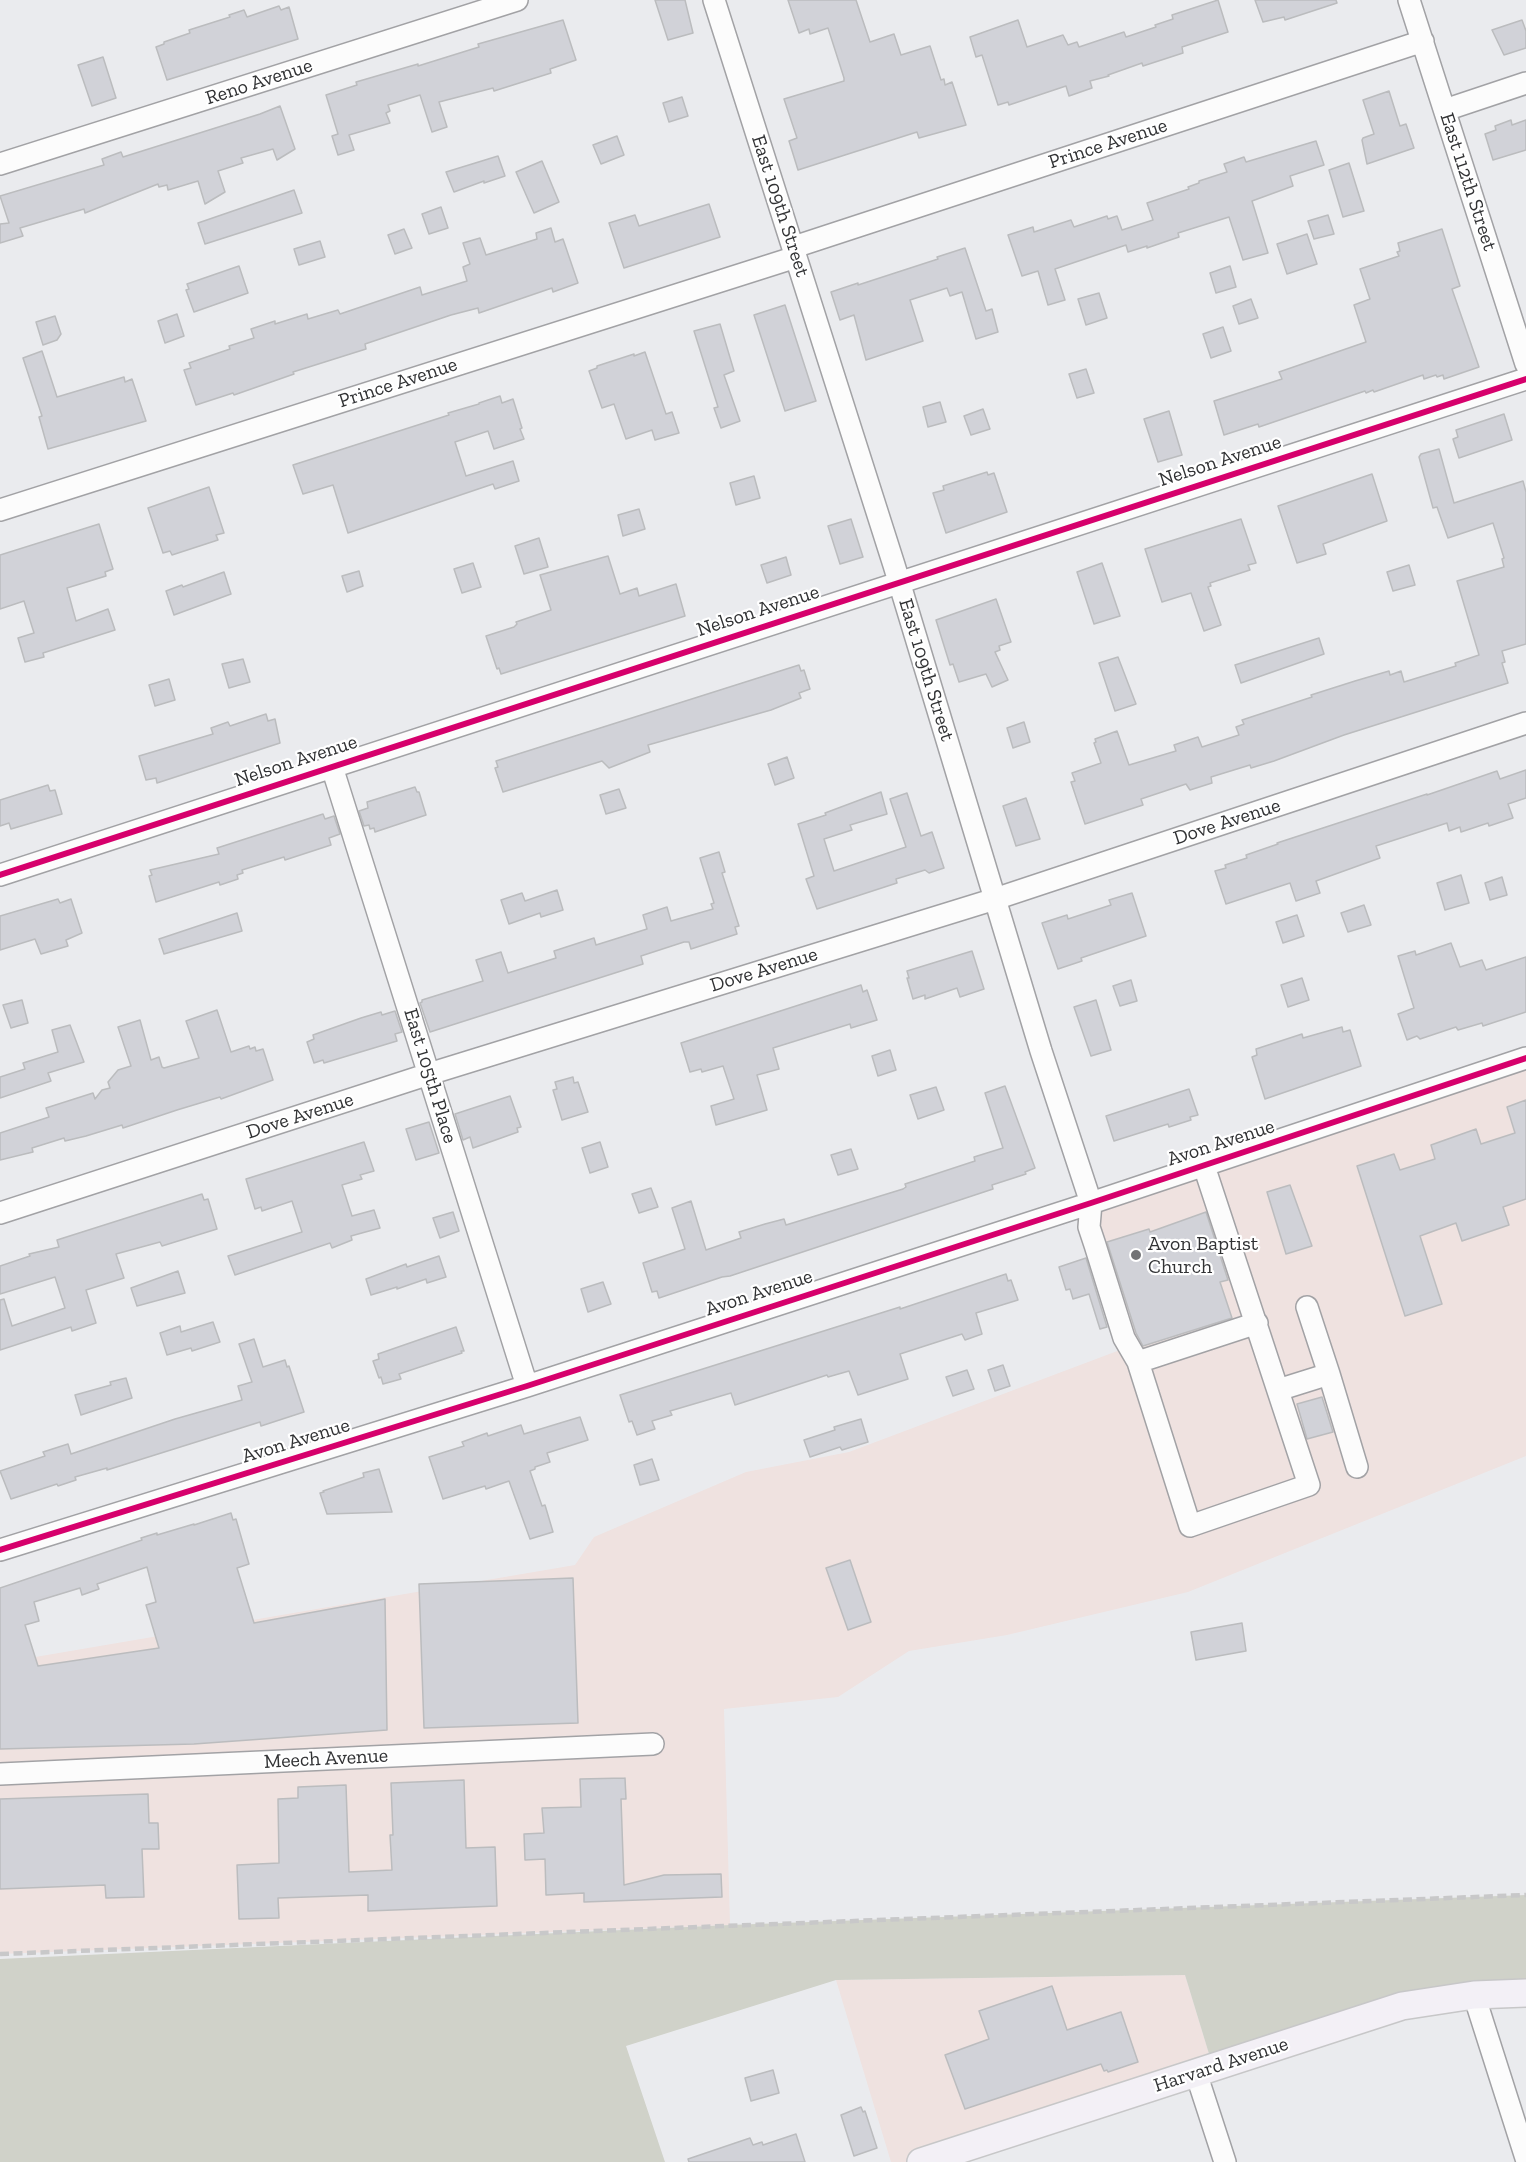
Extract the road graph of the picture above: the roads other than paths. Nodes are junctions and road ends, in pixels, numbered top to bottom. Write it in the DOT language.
graph roads {
  1 [pos="517,0"];
  2 [pos="714,0"];
  3 [pos="1409,0"];
  4 [pos="1423,41"];
  5 [pos="1526,83"];
  6 [pos="1445,110"];
  7 [pos="0,164"];
  8 [pos="795,252"];
  9 [pos="1526,364"];
  10 [pos="1526,378"];
  11 [pos="0,510"];
  12 [pos="899,583"];
  13 [pos="1526,723"];
  14 [pos="332,767"];
  15 [pos="0,875"];
  16 [pos="995,899"];
  17 [pos="1526,1058"];
  18 [pos="429,1074"];
  19 [pos="1204,1166"];
  20 [pos="1091,1203"];
  21 [pos="0,1213"];
  22 [pos="1307,1307"];
  23 [pos="1257,1323"];
  24 [pos="1138,1362"];
  25 [pos="1329,1374"];
  26 [pos="527,1386"];
  27 [pos="1278,1390"];
  28 [pos="1357,1467"];
  29 [pos="0,1550"];
  30 [pos="653,1744"];
  31 [pos="0,1774"];
  32 [pos="1526,1993"];
  33 [pos="1474,1995"];
  34 [pos="1196,2073"];
  35 [pos="1526,2158"];
  36 [pos="921,2162"];
  37 [pos="1225,2162"];
  1 -- 7 [label="street, Reno Avenue"];
  2 -- 8 [label="street, East 109th Street"];
  3 -- 4 [label="street, East 112th Street"];
  4 -- 6 [label="street, East 112th Street"];
  4 -- 8 [label="street, Prince Avenue"];
  5 -- 6 [label="street"];
  6 -- 9 [label="street, East 112th Street"];
  8 -- 11 [label="street, Prince Avenue"];
  8 -- 12 [label="street, East 109th Street"];
  10 -- 12 [label="street, Nelson Avenue"];
  12 -- 14 [label="street, Nelson Avenue"];
  12 -- 16 [label="street, East 109th Street"];
  13 -- 16 [label="street, Dove Avenue"];
  14 -- 15 [label="street, Nelson Avenue"];
  14 -- 18 [label="street, East 105th Place"];
  16 -- 18 [label="street, Dove Avenue"];
  16 -- 20 [label="street, East 109th Street"];
  17 -- 19 [label="street, Avon Avenue"];
  18 -- 21 [label="street, Dove Avenue"];
  18 -- 26 [label="street, East 105th Place"];
  19 -- 20 [label="street, Avon Avenue"];
  19 -- 23 [label="street"];
  20 -- 24 [label="street, East 109th Street"];
  20 -- 26 [label="street, Avon Avenue"];
  22 -- 25 [label="street"];
  23 -- 24 [label="street"];
  23 -- 27 [label="street"];
  24 -- 27 [label="street, East 109th Street"];
  25 -- 27 [label="street"];
  25 -- 28 [label="street"];
  26 -- 29 [label="street, Avon Avenue"];
  30 -- 31 [label="street, Meech Avenue"];
  32 -- 33 [label="main road, Harvard Avenue"];
  33 -- 34 [label="main road, Harvard Avenue"];
  33 -- 35 [label="street"];
  34 -- 36 [label="main road, Harvard Avenue"];
  34 -- 37 [label="street"];
}
